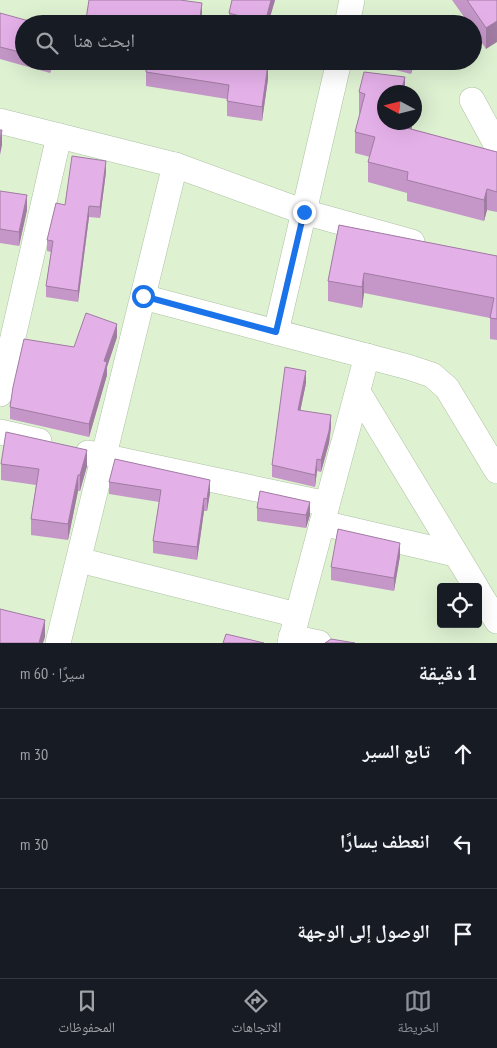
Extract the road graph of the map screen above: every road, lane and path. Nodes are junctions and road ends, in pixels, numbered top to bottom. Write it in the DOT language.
graph roads {
  1 [pos="352,0"];
  2 [pos="349,15"];
  3 [pos="337,70"];
  4 [pos="472,100"];
  5 [pos="0,121"];
  6 [pos="59,136"];
  7 [pos="497,146"];
  8 [pos="175,165"];
  9 [pos="304,212"];
  10 [pos="435,248"];
  11 [pos="143,296"];
  12 [pos="276,332"];
  13 [pos="367,356"];
  14 [pos="358,392"];
  15 [pos="0,394"];
  16 [pos="0,432"];
  17 [pos="104,456"];
  18 [pos="496,467"];
  19 [pos="325,514"];
  20 [pos="454,554"];
  21 [pos="79,560"];
  22 [pos="473,583"];
  23 [pos="482,597"];
  24 [pos="497,621"];
  25 [pos="293,631"];
  26 [pos="58,643"];
  27 [pos="319,643"];
  1 -- 2 [label="street"];
  3 -- 9 [label="street"];
  4 -- 7 [label="street"];
  5 -- 6 [label="street"];
  6 -- 8 [label="street"];
  6 -- 15 [label="street"];
  8 -- 9 [label="street"];
  8 -- 11 [label="street"];
  9 -- 10 [label="street"];
  9 -- 12 [label="street"];
  11 -- 12 [label="street"];
  11 -- 17 [label="street"];
  12 -- 13 [label="street"];
  13 -- 14 [label="street"];
  13 -- 18 [label="street"];
  14 -- 19 [label="street"];
  14 -- 20 [label="street"];
  16 -- 17 [label="street"];
  17 -- 19 [label="street"];
  17 -- 21 [label="street"];
  19 -- 20 [label="street"];
  19 -- 25 [label="street"];
  20 -- 22 [label="street"];
  21 -- 25 [label="street"];
  21 -- 26 [label="street"];
  23 -- 24 [label="street"];
  25 -- 27 [label="street"];
}
